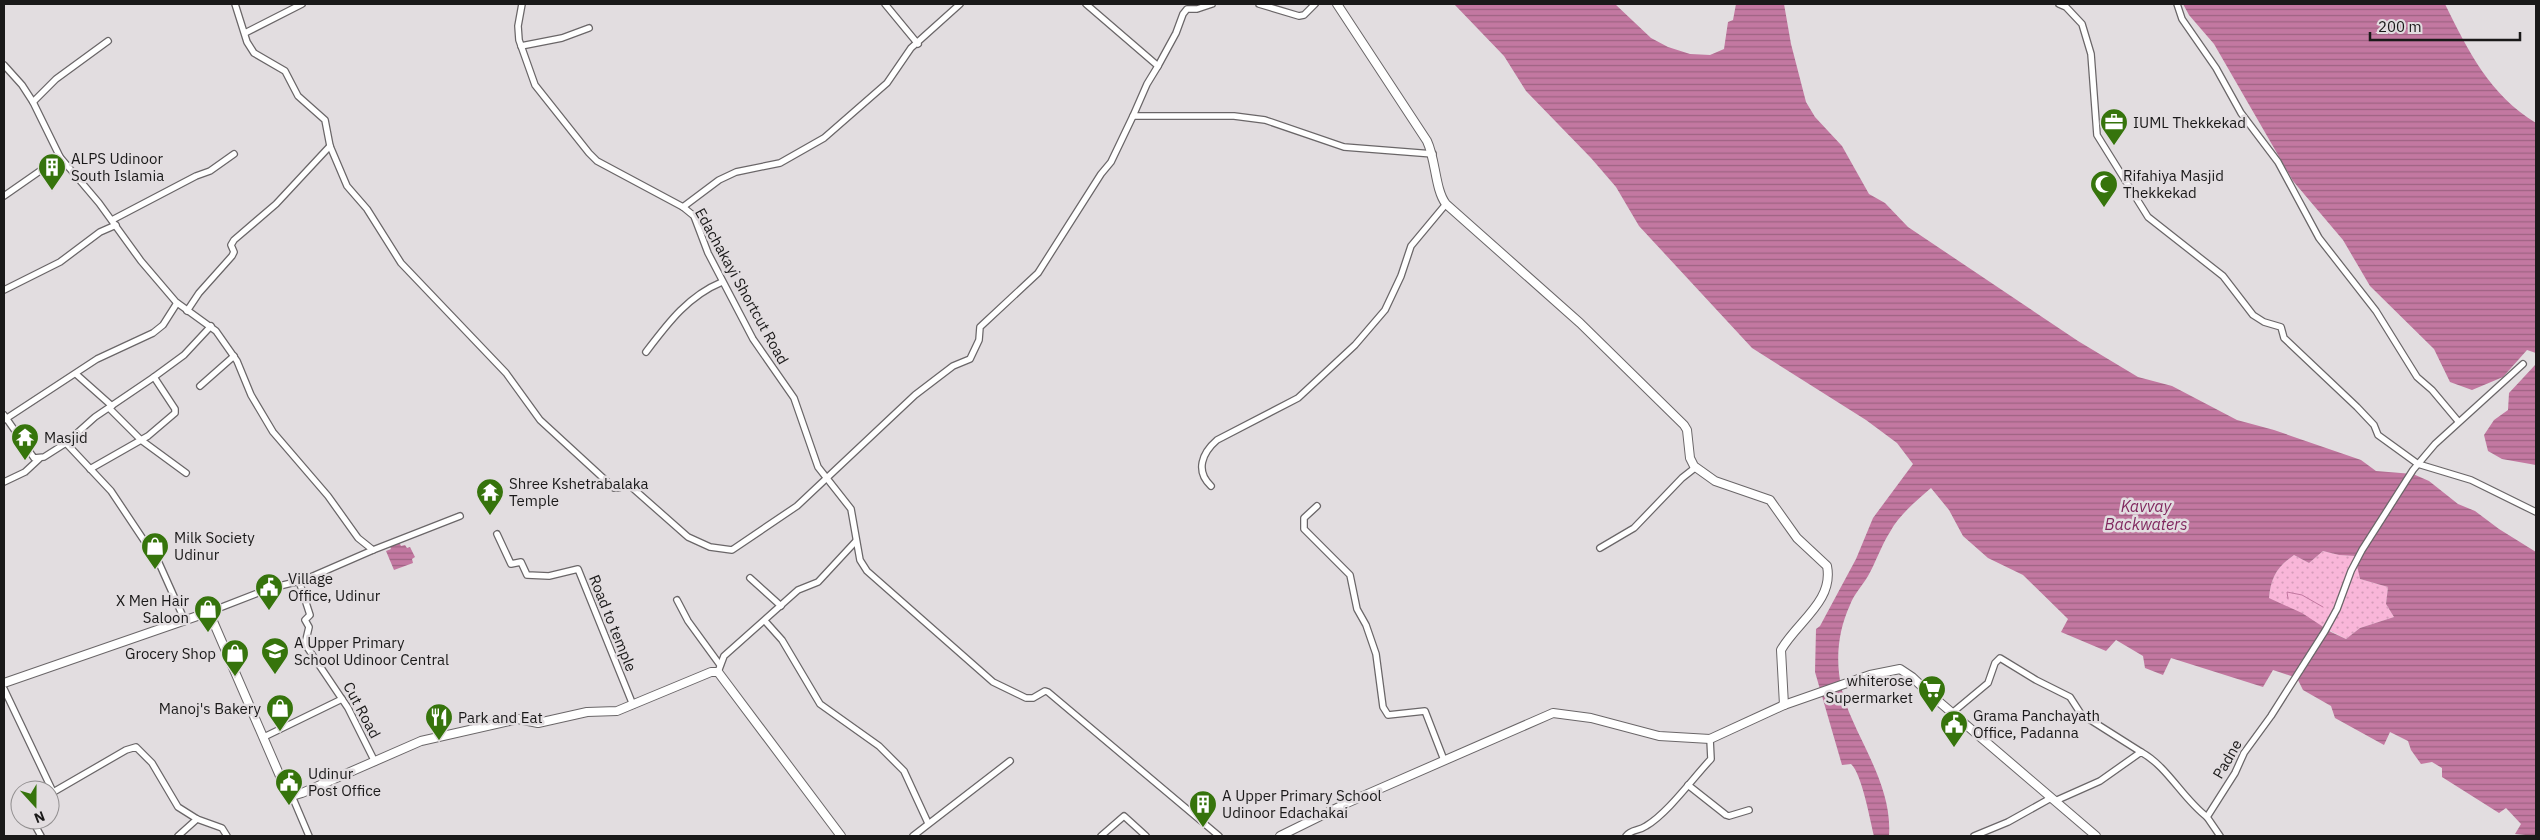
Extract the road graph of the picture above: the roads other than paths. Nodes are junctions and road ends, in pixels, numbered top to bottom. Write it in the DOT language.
graph roads {
  1 [pos="235,4"];
  2 [pos="302,4"];
  3 [pos="522,4"];
  4 [pos="885,4"];
  5 [pos="960,4"];
  6 [pos="1086,4"];
  7 [pos="1212,4"];
  8 [pos="1259,4"];
  9 [pos="1315,4"];
  10 [pos="1337,4"];
  11 [pos="2059,4"];
  12 [pos="2178,4"];
  13 [pos="588,28"];
  14 [pos="245,33"];
  15 [pos="108,41"];
  16 [pos="918,44"];
  17 [pos="521,46"];
  18 [pos="4,65"];
  19 [pos="1158,66"];
  20 [pos="33,102"];
  21 [pos="1133,116"];
  22 [pos="330,146"];
  23 [pos="234,154"];
  24 [pos="1433,154"];
  25 [pos="60,157"];
  26 [pos="4,196"];
  27 [pos="1446,204"];
  28 [pos="683,207"];
  29 [pos="114,222"];
  30 [pos="722,282"];
  31 [pos="4,290"];
  32 [pos="177,303"];
  33 [pos="187,311"];
  34 [pos="211,326"];
  35 [pos="646,352"];
  36 [pos="234,356"];
  37 [pos="2523,364"];
  38 [pos="76,374"];
  39 [pos="154,377"];
  40 [pos="200,386"];
  41 [pos="110,407"];
  42 [pos="4,418"];
  43 [pos="2458,422"];
  44 [pos="141,440"];
  45 [pos="66,443"];
  46 [pos="39,459"];
  47 [pos="2418,464"];
  48 [pos="1696,468"];
  49 [pos="90,469"];
  50 [pos="186,473"];
  51 [pos="827,480"];
  52 [pos="4,482"];
  53 [pos="1211,486"];
  54 [pos="1317,506"];
  55 [pos="2536,512"];
  56 [pos="460,516"];
  57 [pos="497,534"];
  58 [pos="856,541"];
  59 [pos="1600,548"];
  60 [pos="373,550"];
  61 [pos="750,578"];
  62 [pos="299,581"];
  63 [pos="677,600"];
  64 [pos="781,606"];
  65 [pos="209,612"];
  66 [pos="185,621"];
  67 [pos="766,621"];
  68 [pos="719,669"];
  69 [pos="4,683"];
  70 [pos="4,689"];
  71 [pos="342,699"];
  72 [pos="632,705"];
  73 [pos="1784,705"];
  74 [pos="1952,713"];
  75 [pos="264,737"];
  76 [pos="1710,739"];
  77 [pos="2141,752"];
  78 [pos="1444,760"];
  79 [pos="1010,761"];
  80 [pos="375,762"];
  81 [pos="45,780"];
  82 [pos="1688,784"];
  83 [pos="60,788"];
  84 [pos="292,796"];
  85 [pos="2053,800"];
  86 [pos="1750,810"];
  87 [pos="2207,817"];
  88 [pos="197,819"];
  89 [pos="928,823"];
  90 [pos="2218,835"];
  91 [pos="178,836"];
  92 [pos="227,836"];
  93 [pos="309,836"];
  94 [pos="841,836"];
  95 [pos="913,836"];
  96 [pos="1101,836"];
  97 [pos="1146,836"];
  98 [pos="1219,836"];
  99 [pos="1280,836"];
  100 [pos="1626,836"];
  101 [pos="1974,836"];
  102 [pos="2096,836"];
  1 -- 14 [label="street"];
  2 -- 14 [label="street"];
  3 -- 17 [label="street, Edachakayi Shortcut Road"];
  4 -- 16 [label="street"];
  5 -- 16 [label="street"];
  6 -- 19 [label="street"];
  7 -- 19 [label="street"];
  8 -- 9 [label="street"];
  10 -- 24 [label="main road"];
  11 -- 47 [label="street"];
  12 -- 43 [label="street"];
  13 -- 17 [label="street"];
  14 -- 22 [label="street"];
  15 -- 20 [label="street"];
  16 -- 28 [label="street"];
  17 -- 28 [label="street, Edachakayi Shortcut Road"];
  18 -- 20 [label="street"];
  19 -- 21 [label="street"];
  20 -- 25 [label="street"];
  21 -- 24 [label="street"];
  21 -- 51 [label="street"];
  22 -- 33 [label="street"];
  22 -- 51 [label="street"];
  23 -- 29 [label="street"];
  24 -- 27 [label="main road"];
  25 -- 26 [label="street"];
  25 -- 29 [label="street"];
  27 -- 48 [label="main road"];
  27 -- 53 [label="street"];
  28 -- 30 [label="street, Edachakayi Shortcut Road"];
  29 -- 31 [label="street"];
  29 -- 32 [label="street"];
  30 -- 35 [label="street"];
  30 -- 51 [label="street, Edachakayi Shortcut Road"];
  32 -- 33 [label="street"];
  32 -- 38 [label="street"];
  33 -- 34 [label="street"];
  34 -- 36 [label="street"];
  34 -- 39 [label="street"];
  36 -- 40 [label="street"];
  36 -- 60 [label="street"];
  37 -- 43 [label="street, Padne"];
  38 -- 41 [label="street"];
  38 -- 42 [label="street"];
  39 -- 41 [label="street"];
  39 -- 44 [label="street"];
  41 -- 44 [label="street"];
  41 -- 45 [label="street"];
  42 -- 46 [label="street"];
  43 -- 47 [label="street, Padne"];
  44 -- 49 [label="street"];
  44 -- 50 [label="street"];
  45 -- 46 [label="street"];
  45 -- 49 [label="street"];
  46 -- 52 [label="street"];
  47 -- 55 [label="street"];
  47 -- 87 [label="street, Padne"];
  48 -- 59 [label="street"];
  48 -- 73 [label="main road"];
  49 -- 66 [label="street"];
  51 -- 58 [label="street, Edachakayi Shortcut Road"];
  54 -- 78 [label="street"];
  56 -- 60 [label="street"];
  57 -- 72 [label="street, Road to temple"];
  58 -- 64 [label="street"];
  58 -- 98 [label="street, Edachakayi Shortcut Road"];
  60 -- 62 [label="street"];
  61 -- 64 [label="street"];
  62 -- 65 [label="street"];
  62 -- 71 [label="street, Cut Road"];
  63 -- 68 [label="street"];
  64 -- 67 [label="street"];
  65 -- 66 [label="main road"];
  65 -- 75 [label="main road"];
  66 -- 69 [label="main road"];
  67 -- 68 [label="street"];
  67 -- 89 [label="street"];
  68 -- 72 [label="main road"];
  68 -- 94 [label="main road"];
  70 -- 81 [label="street"];
  71 -- 75 [label="street"];
  71 -- 80 [label="street, Cut Road"];
  72 -- 80 [label="main road"];
  73 -- 74 [label="main road"];
  73 -- 76 [label="main road"];
  74 -- 77 [label="street"];
  74 -- 85 [label="main road"];
  75 -- 84 [label="main road"];
  76 -- 78 [label="main road"];
  76 -- 82 [label="street"];
  77 -- 85 [label="street"];
  77 -- 87 [label="street"];
  78 -- 99 [label="main road"];
  79 -- 89 [label="street"];
  80 -- 84 [label="main road"];
  82 -- 86 [label="street"];
  82 -- 100 [label="street"];
  83 -- 88 [label="street"];
  84 -- 93 [label="street"];
  85 -- 101 [label="street"];
  85 -- 102 [label="main road"];
  87 -- 90 [label="street"];
  88 -- 91 [label="street"];
  88 -- 92 [label="street"];
  89 -- 95 [label="street"];
  96 -- 97 [label="street"];
}
